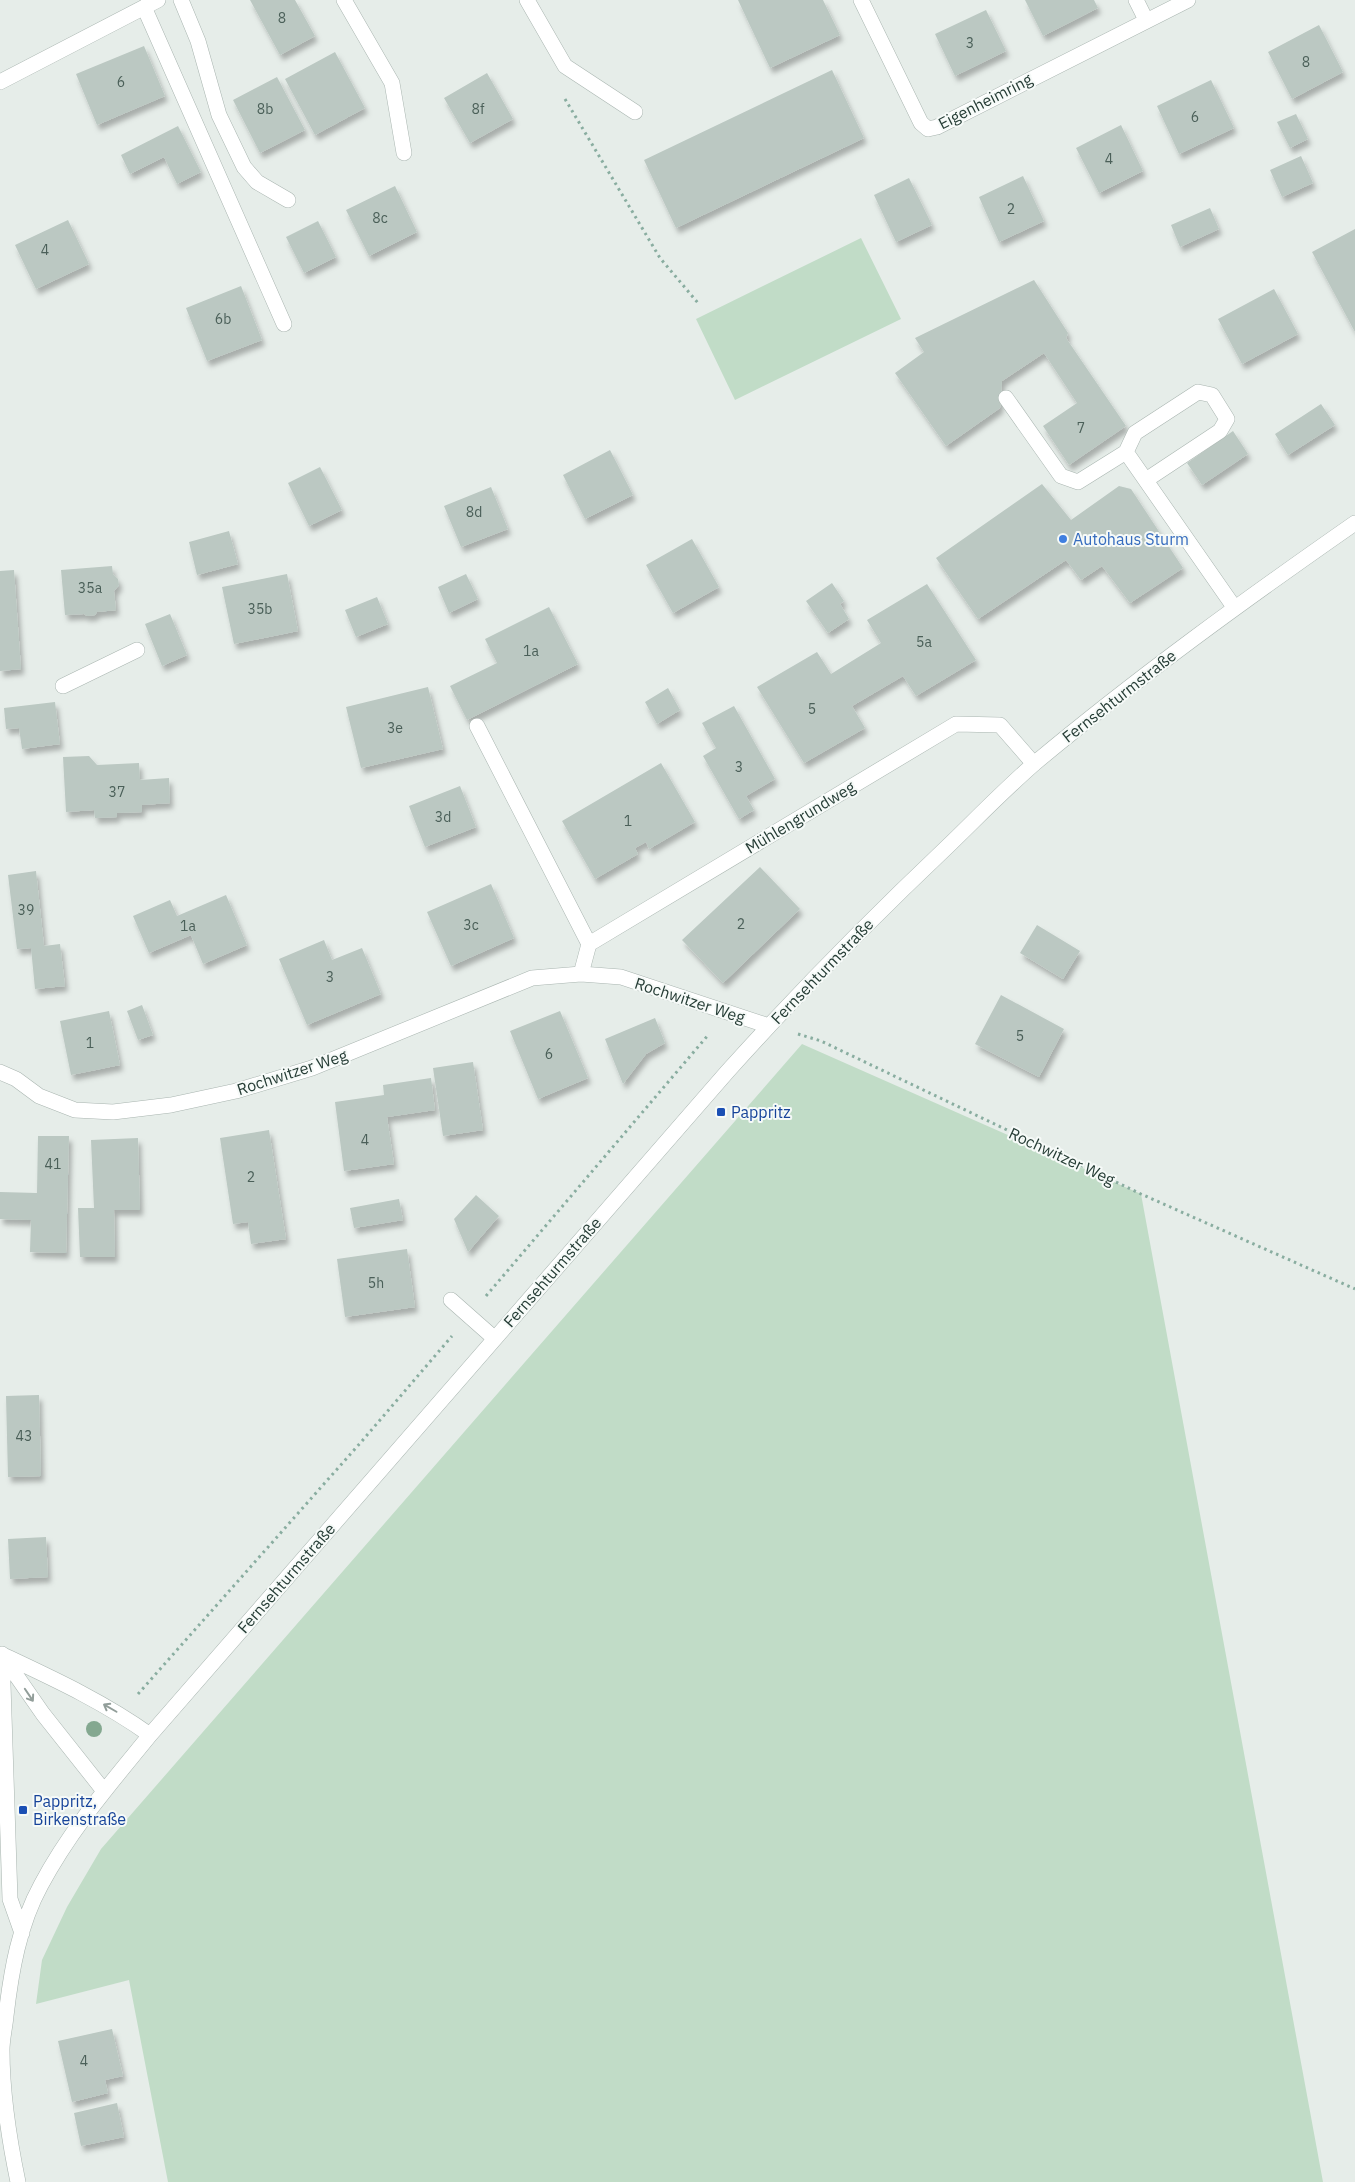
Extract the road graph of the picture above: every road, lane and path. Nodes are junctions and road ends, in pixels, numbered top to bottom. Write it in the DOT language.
graph roads {
  1 [pos="158,0"];
  2 [pos="181,0"];
  3 [pos="344,0"];
  4 [pos="527,0"];
  5 [pos="861,0"];
  6 [pos="1136,0"];
  7 [pos="1188,0"];
  8 [pos="144,7"];
  9 [pos="1146,20"];
  10 [pos="565,66"];
  11 [pos="0,82"];
  12 [pos="634,112"];
  13 [pos="404,153"];
  14 [pos="288,200"];
  15 [pos="698,303"];
  16 [pos="284,324"];
  17 [pos="1006,398"];
  18 [pos="1126,452"];
  19 [pos="1146,480"];
  20 [pos="1355,523"];
  21 [pos="1234,607"];
  22 [pos="137,650"];
  23 [pos="63,686"];
  24 [pos="477,726"];
  25 [pos="1034,764"];
  26 [pos="589,944"];
  27 [pos="581,974"];
  28 [pos="728,1012"];
  29 [pos="769,1026"];
  30 [pos="0,1072"];
  31 [pos="1355,1289"];
  32 [pos="451,1300"];
  33 [pos="469,1316"];
  34 [pos="494,1338"];
  35 [pos="1,1653"];
  36 [pos="121,1714"];
  37 [pos="150,1735"];
  38 [pos="104,1791"];
  39 [pos="22,1932"];
  40 [pos="18,2182"];
  1 -- 8 [label="street"];
  2 -- 14 [label="street"];
  3 -- 13 [label="street"];
  4 -- 10 [label="street"];
  5 -- 9 [label="street, Eigenheimring"];
  6 -- 9 [label="street"];
  7 -- 9 [label="street, Eigenheimring"];
  8 -- 11 [label="street"];
  8 -- 16 [label="street"];
  10 -- 12 [label="street"];
  10 -- 15 [label="path"];
  17 -- 18 [label="street"];
  18 -- 19 [label="street"];
  18 -- 19 [label="street"];
  19 -- 21 [label="street"];
  20 -- 21 [label="street, Fernsehturmstraße"];
  21 -- 25 [label="street, Fernsehturmstraße"];
  22 -- 23 [label="street"];
  24 -- 26 [label="street"];
  25 -- 26 [label="street, Mühlengrundweg"];
  25 -- 29 [label="street, Fernsehturmstraße"];
  26 -- 27 [label="street"];
  27 -- 28 [label="street, Rochwitzer Weg"];
  27 -- 30 [label="street, Rochwitzer Weg"];
  28 -- 29 [label="street, Rochwitzer Weg"];
  28 -- 33 [label="path"];
  29 -- 31 [label="path, Rochwitzer Weg"];
  29 -- 34 [label="street, Fernsehturmstraße"];
  32 -- 33 [label="street"];
  33 -- 34 [label="street"];
  33 -- 36 [label="path"];
  34 -- 37 [label="street, Fernsehturmstraße"];
  36 -- 35 [label="street, one-way"];
  35 -- 38 [label="street, one-way"];
  35 -- 39 [label="street"];
  36 -- 37 [label="street"];
  37 -- 38 [label="street, Fernsehturmstraße"];
  38 -- 39 [label="street, Fernsehturmstraße"];
  39 -- 40 [label="street, Fernsehturmstraße"];
}
